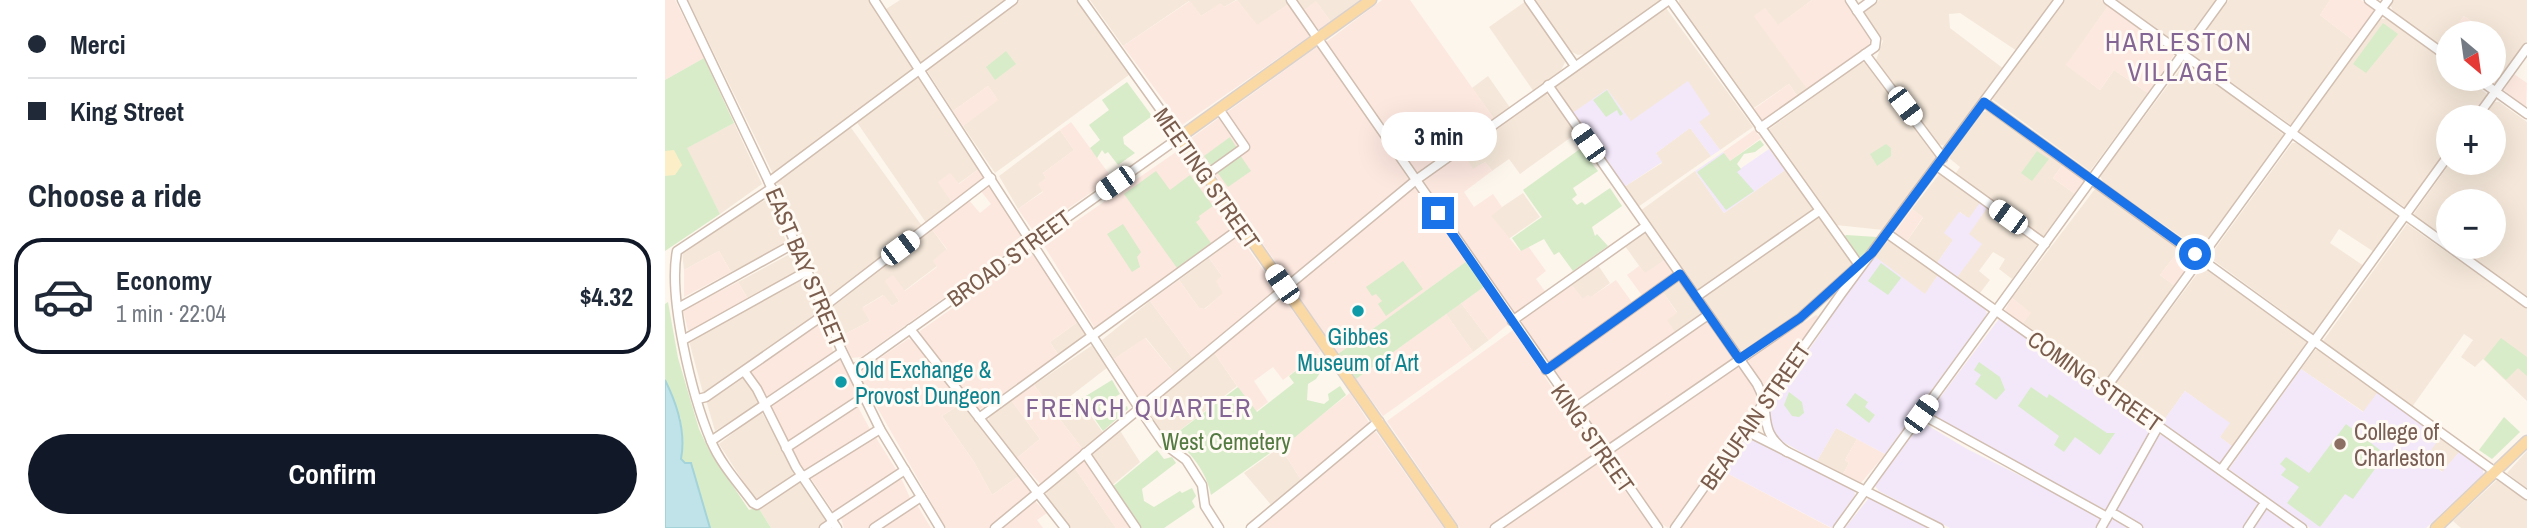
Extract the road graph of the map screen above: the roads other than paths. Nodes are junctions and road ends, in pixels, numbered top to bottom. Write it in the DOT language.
graph roads {
  1 [pos="682,0"];
  2 [pos="874,0"];
  3 [pos="1013,0"];
  4 [pos="1082,0"];
  5 [pos="1291,0"];
  6 [pos="1371,0"];
  7 [pos="1528,0"];
  8 [pos="1670,0"];
  9 [pos="1850,0"];
  10 [pos="1872,0"];
  11 [pos="2059,0"];
  12 [pos="2108,0"];
  13 [pos="2222,0"];
  14 [pos="2369,0"];
  15 [pos="2388,0"];
  16 [pos="2381,9"];
  17 [pos="1857,11"];
  18 [pos="1318,38"];
  19 [pos="2436,48"];
  20 [pos="2527,48"];
  21 [pos="1865,54"];
  22 [pos="2183,54"];
  23 [pos="1575,65"];
  24 [pos="920,71"];
  25 [pos="2506,76"];
  26 [pos="1548,85"];
  27 [pos="2495,91"];
  28 [pos="1984,102"];
  29 [pos="2485,105"];
  30 [pos="1219,109"];
  31 [pos="2527,114"];
  32 [pos="1760,128"];
  33 [pos="2290,133"];
  34 [pos="1180,137"];
  35 [pos="1943,158"];
  36 [pos="1937,166"];
  37 [pos="2436,173"];
  38 [pos="1206,175"];
  39 [pos="991,178"];
  40 [pos="2092,179"];
  41 [pos="1416,180"];
  42 [pos="770,185"];
  43 [pos="1819,211"];
  44 [pos="2405,216"];
  45 [pos="1646,226"];
  46 [pos="1242,227"];
  47 [pos="1888,233"];
  48 [pos="1033,241"];
  49 [pos="795,243"];
  50 [pos="2045,244"];
  51 [pos="1872,253"];
  52 [pos="2200,257"];
  53 [pos="1859,265"];
  54 [pos="807,271"];
  55 [pos="1680,274"];
  56 [pos="1285,288"];
  57 [pos="1696,297"];
  58 [pos="2527,303"];
  59 [pos="678,309"];
  60 [pos="824,311"];
  61 [pos="1806,311"];
  62 [pos="1995,311"];
  63 [pos="1708,315"];
  64 [pos="1825,318"];
  65 [pos="1512,321"];
  66 [pos="910,329"];
  67 [pos="1093,337"];
  68 [pos="683,340"];
  69 [pos="2315,341"];
  70 [pos="842,352"];
  71 [pos="1739,359"];
  72 [pos="853,370"];
  73 [pos="1546,370"];
  74 [pos="744,371"];
  75 [pos="2106,388"];
  76 [pos="865,396"];
  77 [pos="698,399"];
  78 [pos="764,404"];
  79 [pos="1764,406"];
  80 [pos="1139,408"];
  81 [pos="1573,409"];
  82 [pos="1921,414"];
  83 [pos="979,418"];
  84 [pos="1379,421"];
  85 [pos="2158,425"];
  86 [pos="880,429"];
  87 [pos="1746,431"];
  88 [pos="711,441"];
  89 [pos="2527,441"];
  90 [pos="786,448"];
  91 [pos="1787,452"];
  92 [pos="1086,453"];
  93 [pos="1604,453"];
  94 [pos="905,470"];
  95 [pos="2221,470"];
  96 [pos="2496,471"];
  97 [pos="803,476"];
  98 [pos="1865,491"];
  99 [pos="1038,492"];
  100 [pos="2527,495"];
  101 [pos="921,497"];
  102 [pos="2262,507"];
  103 [pos="2112,516"];
  104 [pos="834,523"];
  105 [pos="824,528"];
  106 [pos="874,528"];
  107 [pos="940,528"];
  108 [pos="995,528"];
  109 [pos="1065,528"];
  110 [pos="1136,528"];
  111 [pos="1219,528"];
  112 [pos="1251,528"];
  113 [pos="1452,528"];
  114 [pos="1495,528"];
  115 [pos="1658,528"];
  116 [pos="1675,528"];
  117 [pos="1838,528"];
  118 [pos="1940,528"];
  119 [pos="2101,528"];
  120 [pos="2138,528"];
  121 [pos="2248,528"];
  122 [pos="2302,528"];
  123 [pos="2436,528"];
  1 -- 42 [label="street, EAST BAY STREET"];
  2 -- 24 [label="street"];
  3 -- 24 [label="street"];
  4 -- 34 [label="street, MEETING STREET"];
  5 -- 18 [label="street, KING STREET"];
  6 -- 18 [label="main road, BROAD STREET"];
  7 -- 23 [label="street"];
  8 -- 23 [label="street"];
  8 -- 32 [label="street"];
  9 -- 17 [label="street"];
  10 -- 17 [label="street"];
  11 -- 28 [label="street, BEAUFAIN STREET"];
  12 -- 22 [label="street"];
  13 -- 22 [label="street"];
  14 -- 16 [label="street"];
  15 -- 16 [label="street"];
  16 -- 19 [label="street"];
  16 -- 33 [label="street"];
  17 -- 21 [label="street"];
  18 -- 30 [label="main road, BROAD STREET"];
  18 -- 41 [label="street, KING STREET"];
  20 -- 25 [label="street"];
  21 -- 32 [label="street"];
  21 -- 35 [label="street"];
  22 -- 33 [label="street"];
  22 -- 40 [label="street"];
  23 -- 26 [label="street"];
  24 -- 39 [label="street"];
  24 -- 42 [label="street"];
  26 -- 41 [label="street"];
  26 -- 45 [label="street"];
  27 -- 29 [label="street"];
  27 -- 31 [label="street"];
  28 -- 35 [label="street, BEAUFAIN STREET"];
  28 -- 40 [label="street"];
  30 -- 34 [label="main road, BROAD STREET"];
  30 -- 38 [label="street"];
  32 -- 43 [label="street"];
  33 -- 44 [label="street"];
  33 -- 52 [label="street"];
  34 -- 38 [label="main road, MEETING STREET"];
  34 -- 48 [label="street, BROAD STREET"];
  35 -- 36 [label="street, BEAUFAIN STREET"];
  36 -- 47 [label="street, BEAUFAIN STREET"];
  36 -- 50 [label="street"];
  37 -- 44 [label="street"];
  38 -- 46 [label="main road, MEETING STREET"];
  39 -- 48 [label="street"];
  39 -- 60 [label="street"];
  40 -- 50 [label="street"];
  40 -- 52 [label="street"];
  41 -- 56 [label="street"];
  41 -- 65 [label="street, KING STREET"];
  42 -- 49 [label="street, EAST BAY STREET"];
  42 -- 59 [label="street"];
  43 -- 53 [label="street"];
  43 -- 57 [label="street"];
  44 -- 58 [label="street"];
  44 -- 69 [label="street"];
  45 -- 55 [label="street"];
  45 -- 65 [label="street"];
  46 -- 56 [label="main road, MEETING STREET"];
  46 -- 67 [label="street"];
  47 -- 51 [label="street, BEAUFAIN STREET"];
  47 -- 62 [label="street, COMING STREET"];
  48 -- 66 [label="street, BROAD STREET"];
  48 -- 67 [label="street"];
  49 -- 54 [label="street, EAST BAY STREET"];
  49 -- 59 [label="street"];
  50 -- 62 [label="street"];
  51 -- 53 [label="street"];
  51 -- 64 [label="street, BEAUFAIN STREET"];
  52 -- 69 [label="street"];
  52 -- 75 [label="street"];
  53 -- 61 [label="street"];
  54 -- 60 [label="street, EAST BAY STREET"];
  54 -- 68 [label="street"];
  55 -- 57 [label="street"];
  55 -- 73 [label="street"];
  56 -- 80 [label="street"];
  56 -- 84 [label="main road, MEETING STREET"];
  57 -- 63 [label="street"];
  59 -- 68 [label="street"];
  60 -- 70 [label="street, EAST BAY STREET"];
  60 -- 74 [label="street"];
  61 -- 64 [label="street"];
  61 -- 71 [label="street"];
  62 -- 75 [label="street, COMING STREET"];
  62 -- 82 [label="street"];
  63 -- 71 [label="street"];
  63 -- 81 [label="street"];
  64 -- 79 [label="street, BEAUFAIN STREET"];
  65 -- 73 [label="street, KING STREET"];
  66 -- 72 [label="street, BROAD STREET"];
  66 -- 83 [label="street"];
  67 -- 80 [label="street"];
  67 -- 83 [label="street"];
  68 -- 77 [label="street"];
  69 -- 95 [label="street"];
  69 -- 96 [label="street"];
  70 -- 72 [label="street, EAST BAY STREET"];
  70 -- 78 [label="street"];
  71 -- 79 [label="street"];
  71 -- 93 [label="street"];
  72 -- 76 [label="street, EAST BAY STREET"];
  73 -- 81 [label="street, KING STREET"];
  74 -- 77 [label="street"];
  74 -- 78 [label="street"];
  75 -- 85 [label="street, COMING STREET"];
  76 -- 86 [label="street, EAST BAY STREET"];
  76 -- 90 [label="street"];
  77 -- 88 [label="street"];
  78 -- 88 [label="street"];
  78 -- 90 [label="street"];
  79 -- 87 [label="street, BEAUFAIN STREET"];
  79 -- 91 [label="street"];
  80 -- 92 [label="street"];
  80 -- 111 [label="street"];
  81 -- 93 [label="street, KING STREET"];
  82 -- 98 [label="street"];
  82 -- 103 [label="street"];
  83 -- 99 [label="street"];
  84 -- 112 [label="street"];
  84 -- 113 [label="main road, MEETING STREET"];
  85 -- 95 [label="street, COMING STREET"];
  85 -- 103 [label="street"];
  86 -- 94 [label="street, EAST BAY STREET"];
  86 -- 97 [label="street"];
  87 -- 91 [label="street"];
  87 -- 116 [label="street, BEAUFAIN STREET"];
  88 -- 97 [label="street"];
  89 -- 96 [label="main road"];
  90 -- 97 [label="street"];
  91 -- 98 [label="street"];
  92 -- 99 [label="street"];
  92 -- 110 [label="street"];
  93 -- 114 [label="street"];
  93 -- 115 [label="street, KING STREET"];
  94 -- 101 [label="street, EAST BAY STREET"];
  94 -- 104 [label="street"];
  95 -- 122 [label="street, COMING STREET"];
  96 -- 100 [label="street"];
  96 -- 123 [label="main road"];
  97 -- 104 [label="street"];
  98 -- 117 [label="street"];
  98 -- 118 [label="street"];
  99 -- 108 [label="street"];
  99 -- 109 [label="street"];
  101 -- 106 [label="street"];
  101 -- 107 [label="street, EAST BAY STREET"];
  102 -- 121 [label="street"];
  103 -- 119 [label="street"];
  103 -- 120 [label="street"];
  104 -- 105 [label="street"];
}
